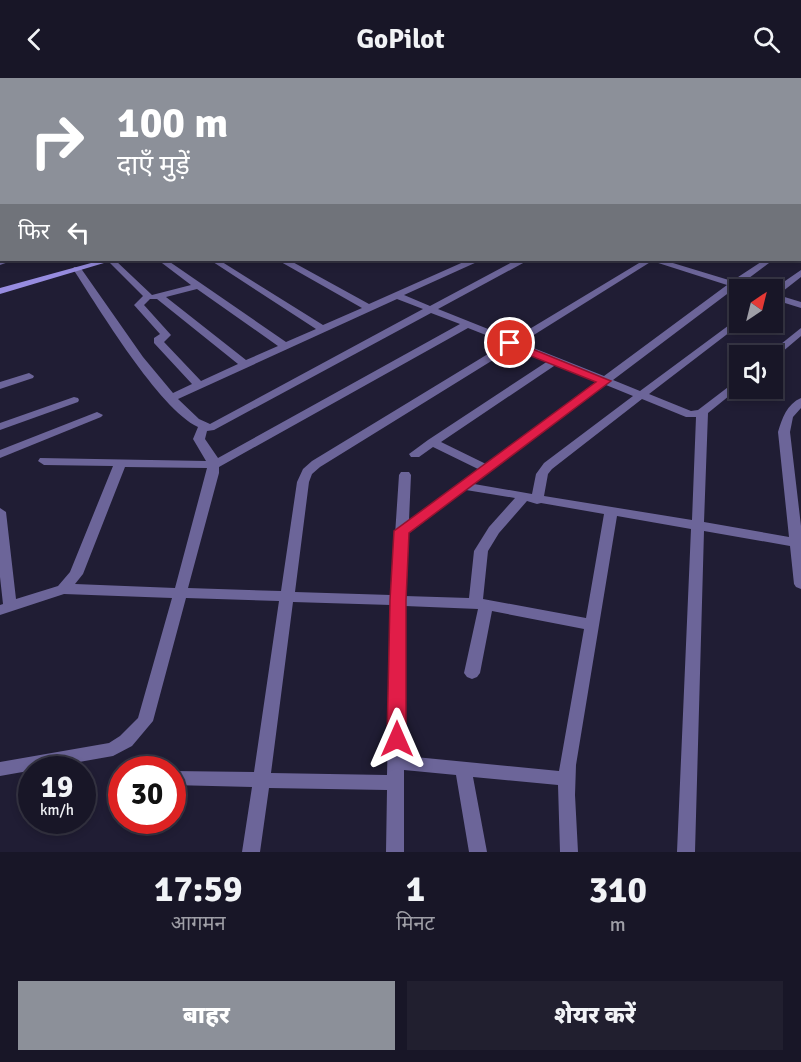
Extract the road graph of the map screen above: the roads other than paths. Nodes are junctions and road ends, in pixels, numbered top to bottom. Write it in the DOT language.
graph roads {
  1 [pos="107,261"];
  2 [pos="112,261"];
  3 [pos="163,261"];
  4 [pos="216,261"];
  5 [pos="286,261"];
  6 [pos="472,261"];
  7 [pos="520,261"];
  8 [pos="647,261"];
  9 [pos="659,261"];
  10 [pos="768,261"];
  11 [pos="77,269"];
  12 [pos="801,273"];
  13 [pos="742,279"];
  14 [pos="729,282"];
  15 [pos="197,286"];
  16 [pos="783,287"];
  17 [pos="729,288"];
  18 [pos="0,291"];
  19 [pos="396,295"];
  20 [pos="159,296"];
  21 [pos="146,299"];
  22 [pos="783,299"];
  23 [pos="801,305"];
  24 [pos="369,308"];
  25 [pos="429,310"];
  26 [pos="466,325"];
  27 [pos="729,328"];
  28 [pos="323,329"];
  29 [pos="801,331"];
  30 [pos="510,343"];
  31 [pos="285,346"];
  32 [pos="783,346"];
  33 [pos="555,361"];
  34 [pos="245,364"];
  35 [pos="29,376"];
  36 [pos="605,381"];
  37 [pos="0,386"];
  38 [pos="199,386"];
  39 [pos="729,390"];
  40 [pos="640,396"];
  41 [pos="171,398"];
  42 [pos="74,400"];
  43 [pos="801,401"];
  44 [pos="702,412"];
  45 [pos="97,415"];
  46 [pos="0,427"];
  47 [pos="203,427"];
  48 [pos="432,442"];
  49 [pos="0,454"];
  50 [pos="414,454"];
  51 [pos="44,460"];
  52 [pos="120,462"];
  53 [pos="213,465"];
  54 [pos="487,468"];
  55 [pos="405,475"];
  56 [pos="464,486"];
  57 [pos="523,497"];
  58 [pos="537,500"];
  59 [pos="0,512"];
  60 [pos="611,512"];
  61 [pos="696,526"];
  62 [pos="402,531"];
  63 [pos="799,543"];
  64 [pos="2,545"];
  65 [pos="801,584"];
  66 [pos="63,589"];
  67 [pos="181,592"];
  68 [pos="287,596"];
  69 [pos="398,600"];
  70 [pos="481,603"];
  71 [pos="5,608"];
  72 [pos="592,625"];
  73 [pos="472,673"];
  74 [pos="396,762"];
  75 [pos="0,769"];
  76 [pos="464,769"];
  77 [pos="186,778"];
  78 [pos="567,779"];
  79 [pos="261,780"];
  80 [pos="396,783"];
  81 [pos="251,852"];
  82 [pos="395,852"];
  83 [pos="478,852"];
  84 [pos="569,852"];
  85 [pos="686,852"];
  1 -- 11 [label="main road"];
  2 -- 21 [label="street"];
  3 -- 15 [label="street"];
  4 -- 28 [label="street"];
  5 -- 24 [label="street"];
  6 -- 19 [label="street"];
  7 -- 25 [label="street"];
  8 -- 30 [label="street"];
  9 -- 14 [label="street"];
  10 -- 13 [label="street"];
  11 -- 18 [label="main road"];
  11 -- 41 [label="street"];
  12 -- 16 [label="street"];
  15 -- 20 [label="street"];
  15 -- 31 [label="street"];
  17 -- 36 [label="street"];
  19 -- 24 [label="street"];
  19 -- 25 [label="street"];
  20 -- 21 [label="street"];
  20 -- 34 [label="street"];
  21 -- 38 [label="street"];
  22 -- 23 [label="street"];
  24 -- 28 [label="street"];
  25 -- 26 [label="street"];
  25 -- 47 [label="street"];
  26 -- 30 [label="street"];
  26 -- 53 [label="street"];
  27 -- 40 [label="street"];
  28 -- 31 [label="street"];
  29 -- 32 [label="street"];
  30 -- 33 [label="street"];
  30 -- 68 [label="street"];
  31 -- 34 [label="street"];
  33 -- 36 [label="street"];
  33 -- 48 [label="street"];
  34 -- 38 [label="street"];
  35 -- 37 [label="street"];
  36 -- 40 [label="street"];
  36 -- 54 [label="street"];
  38 -- 41 [label="street"];
  39 -- 44 [label="street"];
  40 -- 44 [label="street"];
  40 -- 58 [label="street"];
  41 -- 47 [label="street"];
  42 -- 46 [label="street"];
  43 -- 63 [label="street"];
  44 -- 61 [label="street"];
  45 -- 49 [label="street"];
  47 -- 53 [label="street"];
  48 -- 50 [label="street"];
  48 -- 54 [label="street"];
  51 -- 52 [label="street"];
  52 -- 53 [label="street"];
  52 -- 66 [label="street"];
  53 -- 67 [label="street"];
  54 -- 56 [label="street"];
  55 -- 62 [label="street"];
  56 -- 57 [label="street"];
  56 -- 62 [label="street"];
  57 -- 58 [label="street"];
  57 -- 70 [label="street"];
  58 -- 60 [label="street"];
  59 -- 64 [label="street"];
  60 -- 61 [label="street"];
  60 -- 72 [label="street"];
  61 -- 63 [label="street"];
  61 -- 85 [label="street"];
  62 -- 69 [label="street"];
  63 -- 65 [label="street"];
  64 -- 71 [label="street"];
  66 -- 67 [label="street"];
  66 -- 71 [label="street"];
  67 -- 68 [label="street"];
  67 -- 75 [label="street"];
  68 -- 69 [label="street"];
  68 -- 79 [label="street"];
  69 -- 70 [label="street"];
  69 -- 74 [label="street"];
  70 -- 72 [label="street"];
  70 -- 73 [label="street"];
  72 -- 78 [label="street"];
  74 -- 76 [label="street"];
  74 -- 80 [label="street"];
  76 -- 78 [label="street"];
  76 -- 83 [label="street"];
  77 -- 79 [label="street"];
  78 -- 84 [label="street"];
  79 -- 80 [label="street"];
  79 -- 81 [label="street"];
  80 -- 82 [label="street"];
}
